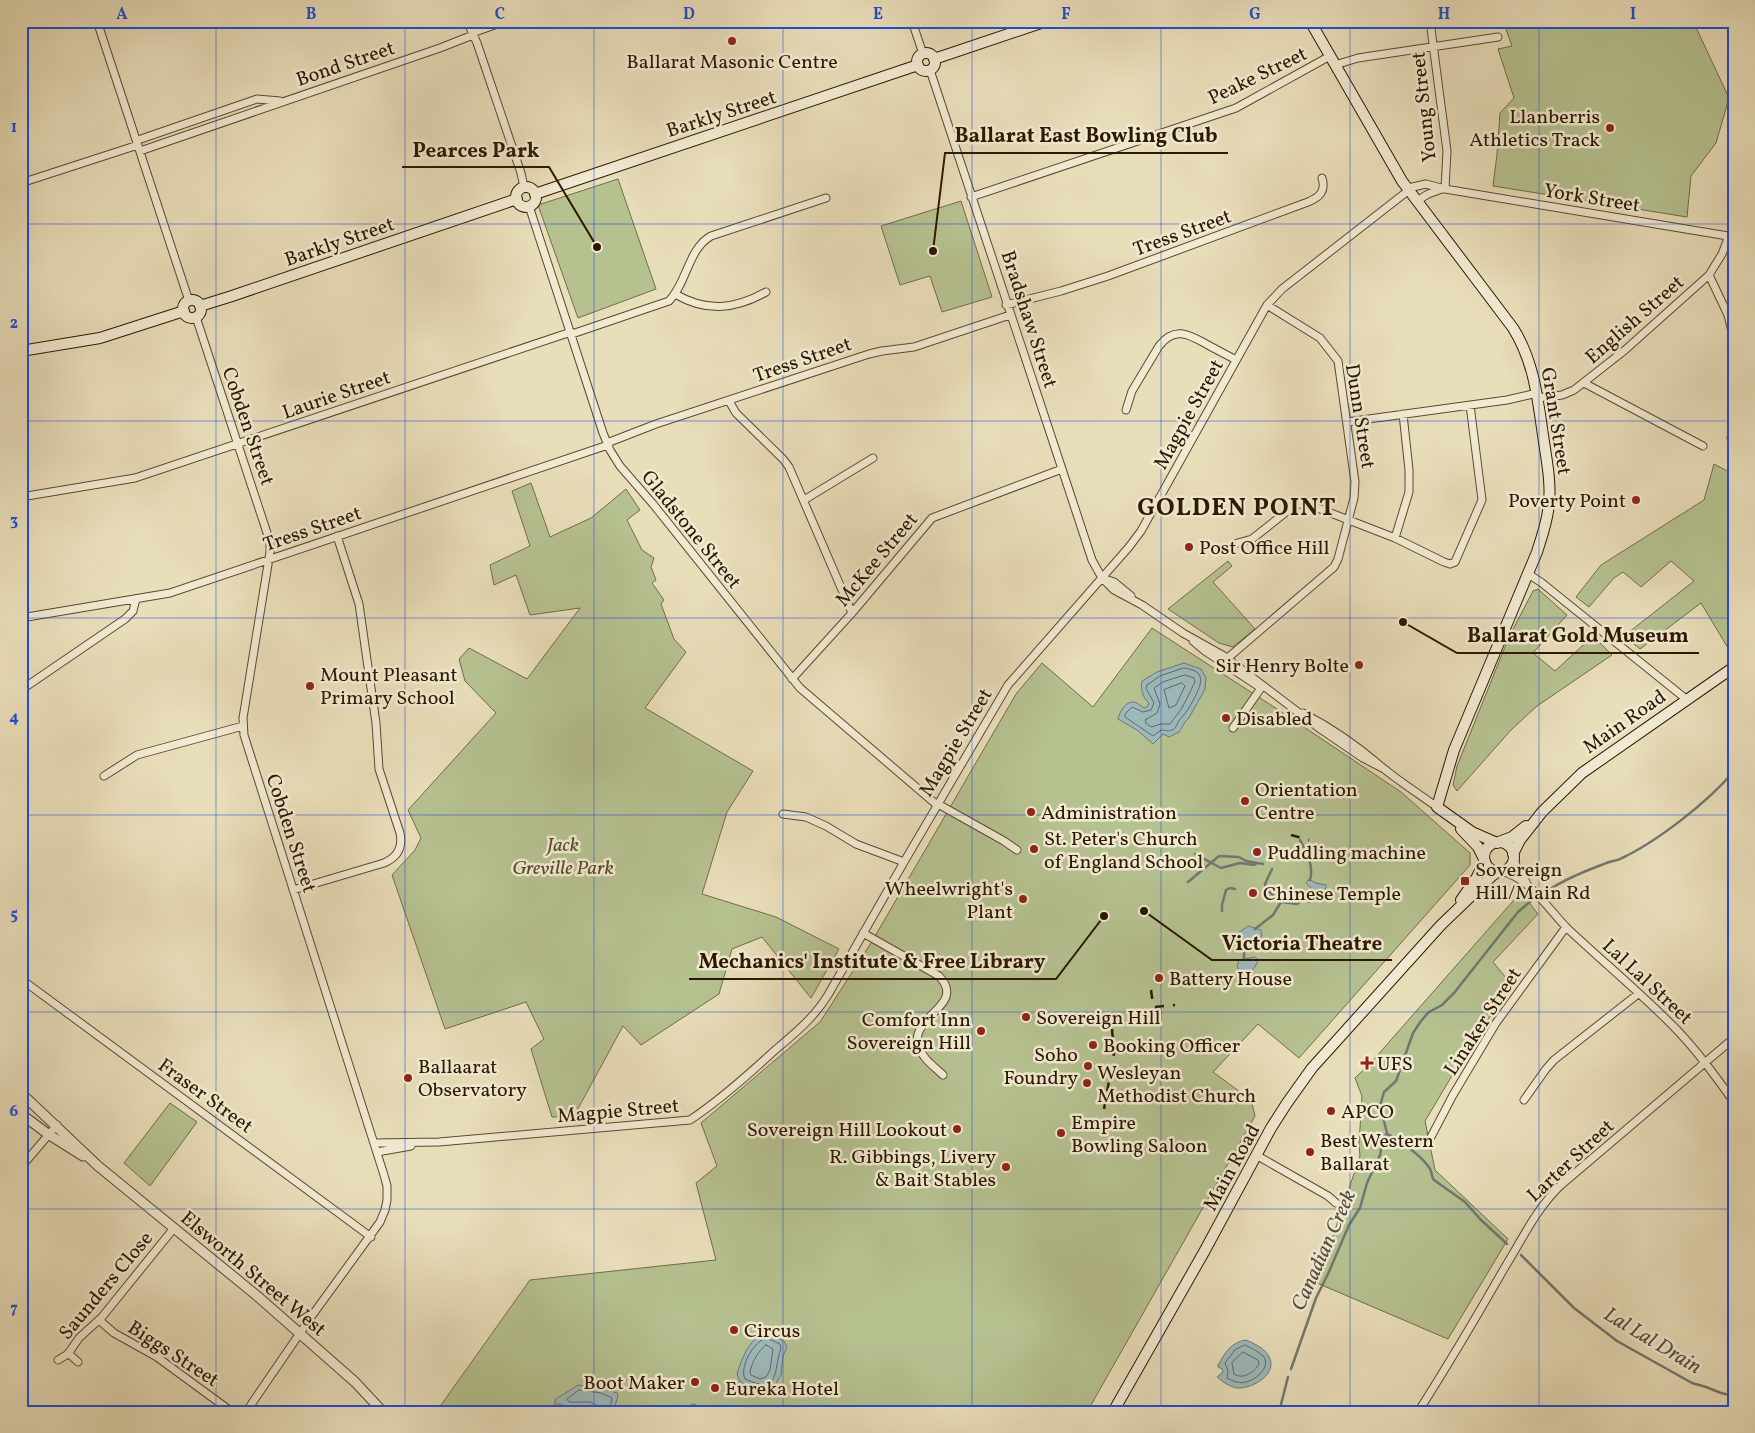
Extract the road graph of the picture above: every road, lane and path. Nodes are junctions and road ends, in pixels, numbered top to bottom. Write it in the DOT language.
graph roads {
  1 [pos="32,21"];
  2 [pos="97,21"];
  3 [pos="467,21"];
  4 [pos="506,21"];
  5 [pos="912,21"];
  6 [pos="1047,21"];
  7 [pos="1310,21"];
  8 [pos="1430,21"];
  9 [pos="21,24"];
  10 [pos="472,34"];
  11 [pos="1498,36"];
  12 [pos="1433,46"];
  13 [pos="923,54"];
  14 [pos="934,59"];
  15 [pos="1332,60"];
  16 [pos="918,65"];
  17 [pos="930,70"];
  18 [pos="283,101"];
  19 [pos="139,146"];
  20 [pos="1322,178"];
  21 [pos="21,183"];
  22 [pos="524,187"];
  23 [pos="1408,189"];
  24 [pos="1445,189"];
  25 [pos="535,194"];
  26 [pos="971,197"];
  27 [pos="826,198"];
  28 [pos="517,199"];
  29 [pos="1417,201"];
  30 [pos="529,206"];
  31 [pos="1731,237"];
  32 [pos="1709,275"];
  33 [pos="766,292"];
  34 [pos="675,294"];
  35 [pos="190,301"];
  36 [pos="1006,305"];
  37 [pos="1267,305"];
  38 [pos="200,306"];
  39 [pos="184,311"];
  40 [pos="1010,315"];
  41 [pos="196,317"];
  42 [pos="571,333"];
  43 [pos="1734,340"];
  44 [pos="21,351"];
  45 [pos="1236,360"];
  46 [pos="1584,383"];
  47 [pos="1537,396"];
  48 [pos="729,401"];
  49 [pos="1470,405"];
  50 [pos="1126,410"];
  51 [pos="1403,414"];
  52 [pos="1347,422"];
  53 [pos="1734,425"];
  54 [pos="1731,438"];
  55 [pos="238,444"];
  56 [pos="608,444"];
  57 [pos="1703,446"];
  58 [pos="873,458"];
  59 [pos="1062,469"];
  60 [pos="21,496"];
  61 [pos="804,500"];
  62 [pos="1348,521"];
  63 [pos="337,536"];
  64 [pos="1395,538"];
  65 [pos="1234,544"];
  66 [pos="269,560"];
  67 [pos="1527,573"];
  68 [pos="1102,578"];
  69 [pos="136,600"];
  70 [pos="852,613"];
  71 [pos="21,618"];
  72 [pos="1225,660"];
  73 [pos="1734,667"];
  74 [pos="792,679"];
  75 [pos="1261,688"];
  76 [pos="21,690"];
  77 [pos="1274,695"];
  78 [pos="1686,698"];
  79 [pos="243,726"];
  80 [pos="1233,728"];
  81 [pos="104,776"];
  82 [pos="937,805"];
  83 [pos="1439,808"];
  84 [pos="1542,812"];
  85 [pos="783,814"];
  86 [pos="1498,843"];
  87 [pos="1017,850"];
  88 [pos="1513,855"];
  89 [pos="1485,860"];
  90 [pos="904,862"];
  91 [pos="1500,871"];
  92 [pos="292,890"];
  93 [pos="1532,890"];
  94 [pos="1450,915"];
  95 [pos="1566,927"];
  96 [pos="863,933"];
  97 [pos="21,979"];
  98 [pos="1638,994"];
  99 [pos="1734,1038"];
  100 [pos="1705,1063"];
  101 [pos="943,1075"];
  102 [pos="21,1093"];
  103 [pos="1524,1100"];
  104 [pos="1734,1102"];
  105 [pos="21,1114"];
  106 [pos="57,1125"];
  107 [pos="48,1134"];
  108 [pos="1431,1137"];
  109 [pos="439,1142"];
  110 [pos="374,1143"];
  111 [pos="377,1152"];
  112 [pos="1256,1155"];
  113 [pos="98,1166"];
  114 [pos="21,1167"];
  115 [pos="1336,1203"];
  116 [pos="174,1228"];
  117 [pos="371,1236"];
  118 [pos="99,1320"];
  119 [pos="300,1334"];
  120 [pos="68,1353"];
  121 [pos="58,1360"];
  122 [pos="78,1362"];
  123 [pos="232,1412"];
  124 [pos="246,1412"];
  125 [pos="383,1412"];
  126 [pos="1113,1412"];
  127 [pos="1418,1412"];
  1 -- 9 [label="street"];
  2 -- 19 [label="street"];
  3 -- 10 [label="street"];
  4 -- 10 [label="street, Bond Street"];
  5 -- 13 [label="street"];
  6 -- 14 [label="main road"];
  7 -- 15 [label="main road, Grant Street"];
  8 -- 12 [label="street, Young Street"];
  10 -- 18 [label="street, Bond Street"];
  10 -- 22 [label="street"];
  11 -- 12 [label="street, Peake Street"];
  12 -- 15 [label="street, Peake Street"];
  12 -- 24 [label="street, Young Street"];
  13 -- 14 [label="main road"];
  13 -- 16 [label="main road"];
  14 -- 17 [label="main road"];
  15 -- 23 [label="main road, Grant Street"];
  15 -- 26 [label="street, Peake Street"];
  16 -- 17 [label="main road"];
  16 -- 25 [label="main road, Barkly Street"];
  17 -- 26 [label="street, Bradshaw Street"];
  18 -- 19 [label="street, Bond Street"];
  18 -- 19 [label="street, Bond Street"];
  19 -- 21 [label="street, Bond Street"];
  19 -- 35 [label="street"];
  20 -- 36 [label="street, Tress Street"];
  22 -- 25 [label="main road"];
  22 -- 28 [label="main road"];
  23 -- 24 [label="street, York Street"];
  23 -- 29 [label="main road, Grant Street"];
  23 -- 37 [label="street, Magpie Street"];
  24 -- 29 [label="street"];
  24 -- 31 [label="street, York Street"];
  25 -- 30 [label="main road"];
  26 -- 36 [label="street, Bradshaw Street"];
  27 -- 34 [label="street"];
  28 -- 30 [label="main road"];
  28 -- 38 [label="main road, Barkly Street"];
  29 -- 47 [label="main road, Grant Street"];
  30 -- 42 [label="street, Gladstone Street"];
  31 -- 32 [label="street, English Street"];
  32 -- 43 [label="street"];
  32 -- 46 [label="street, English Street"];
  33 -- 34 [label="street"];
  34 -- 42 [label="street, Laurie Street"];
  35 -- 38 [label="main road"];
  35 -- 39 [label="main road"];
  36 -- 40 [label="street, Bradshaw Street"];
  37 -- 45 [label="street, Magpie Street"];
  37 -- 52 [label="street, Dunn Street"];
  38 -- 41 [label="main road"];
  39 -- 41 [label="main road"];
  39 -- 44 [label="main road"];
  40 -- 48 [label="street, Tress Street"];
  40 -- 59 [label="street, Bradshaw Street"];
  41 -- 55 [label="street, Cobden Street"];
  42 -- 55 [label="street, Laurie Street"];
  42 -- 56 [label="street, Gladstone Street"];
  45 -- 50 [label="street"];
  45 -- 68 [label="street, Magpie Street"];
  46 -- 47 [label="street, English Street"];
  46 -- 57 [label="street"];
  47 -- 49 [label="street, English Street"];
  47 -- 67 [label="main road, Grant Street"];
  48 -- 56 [label="street, Tress Street"];
  48 -- 61 [label="street"];
  49 -- 51 [label="street, English Street"];
  49 -- 64 [label="street"];
  51 -- 52 [label="street, English Street"];
  51 -- 64 [label="street"];
  52 -- 62 [label="street, Dunn Street"];
  53 -- 54 [label="street"];
  55 -- 60 [label="street, Laurie Street"];
  55 -- 66 [label="street, Cobden Street"];
  56 -- 63 [label="street, Tress Street"];
  56 -- 74 [label="street, Gladstone Street"];
  58 -- 61 [label="street"];
  59 -- 68 [label="street, Bradshaw Street"];
  59 -- 70 [label="street, McKee Street"];
  61 -- 70 [label="street"];
  62 -- 64 [label="street"];
  62 -- 65 [label="street"];
  62 -- 72 [label="street, Dunn Street"];
  63 -- 66 [label="street, Tress Street"];
  63 -- 92 [label="street"];
  66 -- 69 [label="street, Tress Street"];
  66 -- 79 [label="street, Cobden Street"];
  67 -- 78 [label="street"];
  67 -- 83 [label="main road, Grant Street"];
  68 -- 72 [label="street"];
  68 -- 82 [label="street, Magpie Street"];
  69 -- 71 [label="street, Tress Street"];
  69 -- 76 [label="street"];
  70 -- 74 [label="street, McKee Street"];
  72 -- 75 [label="street"];
  72 -- 77 [label="street"];
  73 -- 78 [label="main road, Main Road"];
  74 -- 82 [label="street, Gladstone Street"];
  75 -- 77 [label="street"];
  75 -- 80 [label="street"];
  77 -- 83 [label="street"];
  78 -- 84 [label="main road, Main Road"];
  79 -- 81 [label="street"];
  79 -- 92 [label="street, Cobden Street"];
  82 -- 87 [label="street, Gladstone Street"];
  82 -- 90 [label="street, Magpie Street"];
  83 -- 86 [label="main road"];
  83 -- 89 [label="main road"];
  84 -- 86 [label="main road, Main Road"];
  84 -- 88 [label="main road, Main Road"];
  85 -- 90 [label="street"];
  86 -- 88 [label="main road"];
  86 -- 89 [label="main road"];
  88 -- 91 [label="main road"];
  88 -- 93 [label="street, Lal Lal Street"];
  89 -- 91 [label="main road"];
  89 -- 94 [label="main road, Main Road"];
  90 -- 96 [label="street, Magpie Street"];
  91 -- 93 [label="street, Lal Lal Street"];
  91 -- 94 [label="main road, Main Road"];
  92 -- 110 [label="street, Cobden Street"];
  93 -- 95 [label="street, Lal Lal Street"];
  94 -- 112 [label="main road, Main Road"];
  95 -- 98 [label="street, Lal Lal Street"];
  95 -- 108 [label="street, Linaker Street"];
  96 -- 101 [label="street"];
  96 -- 109 [label="street, Magpie Street"];
  97 -- 117 [label="street, Fraser Street"];
  98 -- 100 [label="street, Lal Lal Street"];
  98 -- 103 [label="street"];
  99 -- 100 [label="street, Larter Street"];
  100 -- 104 [label="street, Lal Lal Street"];
  100 -- 127 [label="street, Larter Street"];
  102 -- 106 [label="street, Elsworth Street West"];
  105 -- 107 [label="street, Elsworth Street West"];
  106 -- 107 [label="street"];
  106 -- 113 [label="street, Elsworth Street West"];
  107 -- 113 [label="street, Elsworth Street West"];
  107 -- 114 [label="street"];
  109 -- 110 [label="street, Magpie Street"];
  109 -- 111 [label="street, Magpie Street"];
  110 -- 111 [label="street, Cobden Street"];
  111 -- 117 [label="street, Cobden Street"];
  112 -- 115 [label="street"];
  112 -- 126 [label="main road, Main Road"];
  113 -- 116 [label="street, Elsworth Street West"];
  116 -- 118 [label="street, Saunders Close"];
  116 -- 119 [label="street, Elsworth Street West"];
  117 -- 119 [label="street, Cobden Street"];
  118 -- 120 [label="street, Saunders Close"];
  118 -- 123 [label="street, Biggs Street"];
  119 -- 124 [label="street, Cobden Street"];
  119 -- 125 [label="street, Elsworth Street West"];
  120 -- 121 [label="street, Saunders Close"];
  120 -- 122 [label="street"];
}
